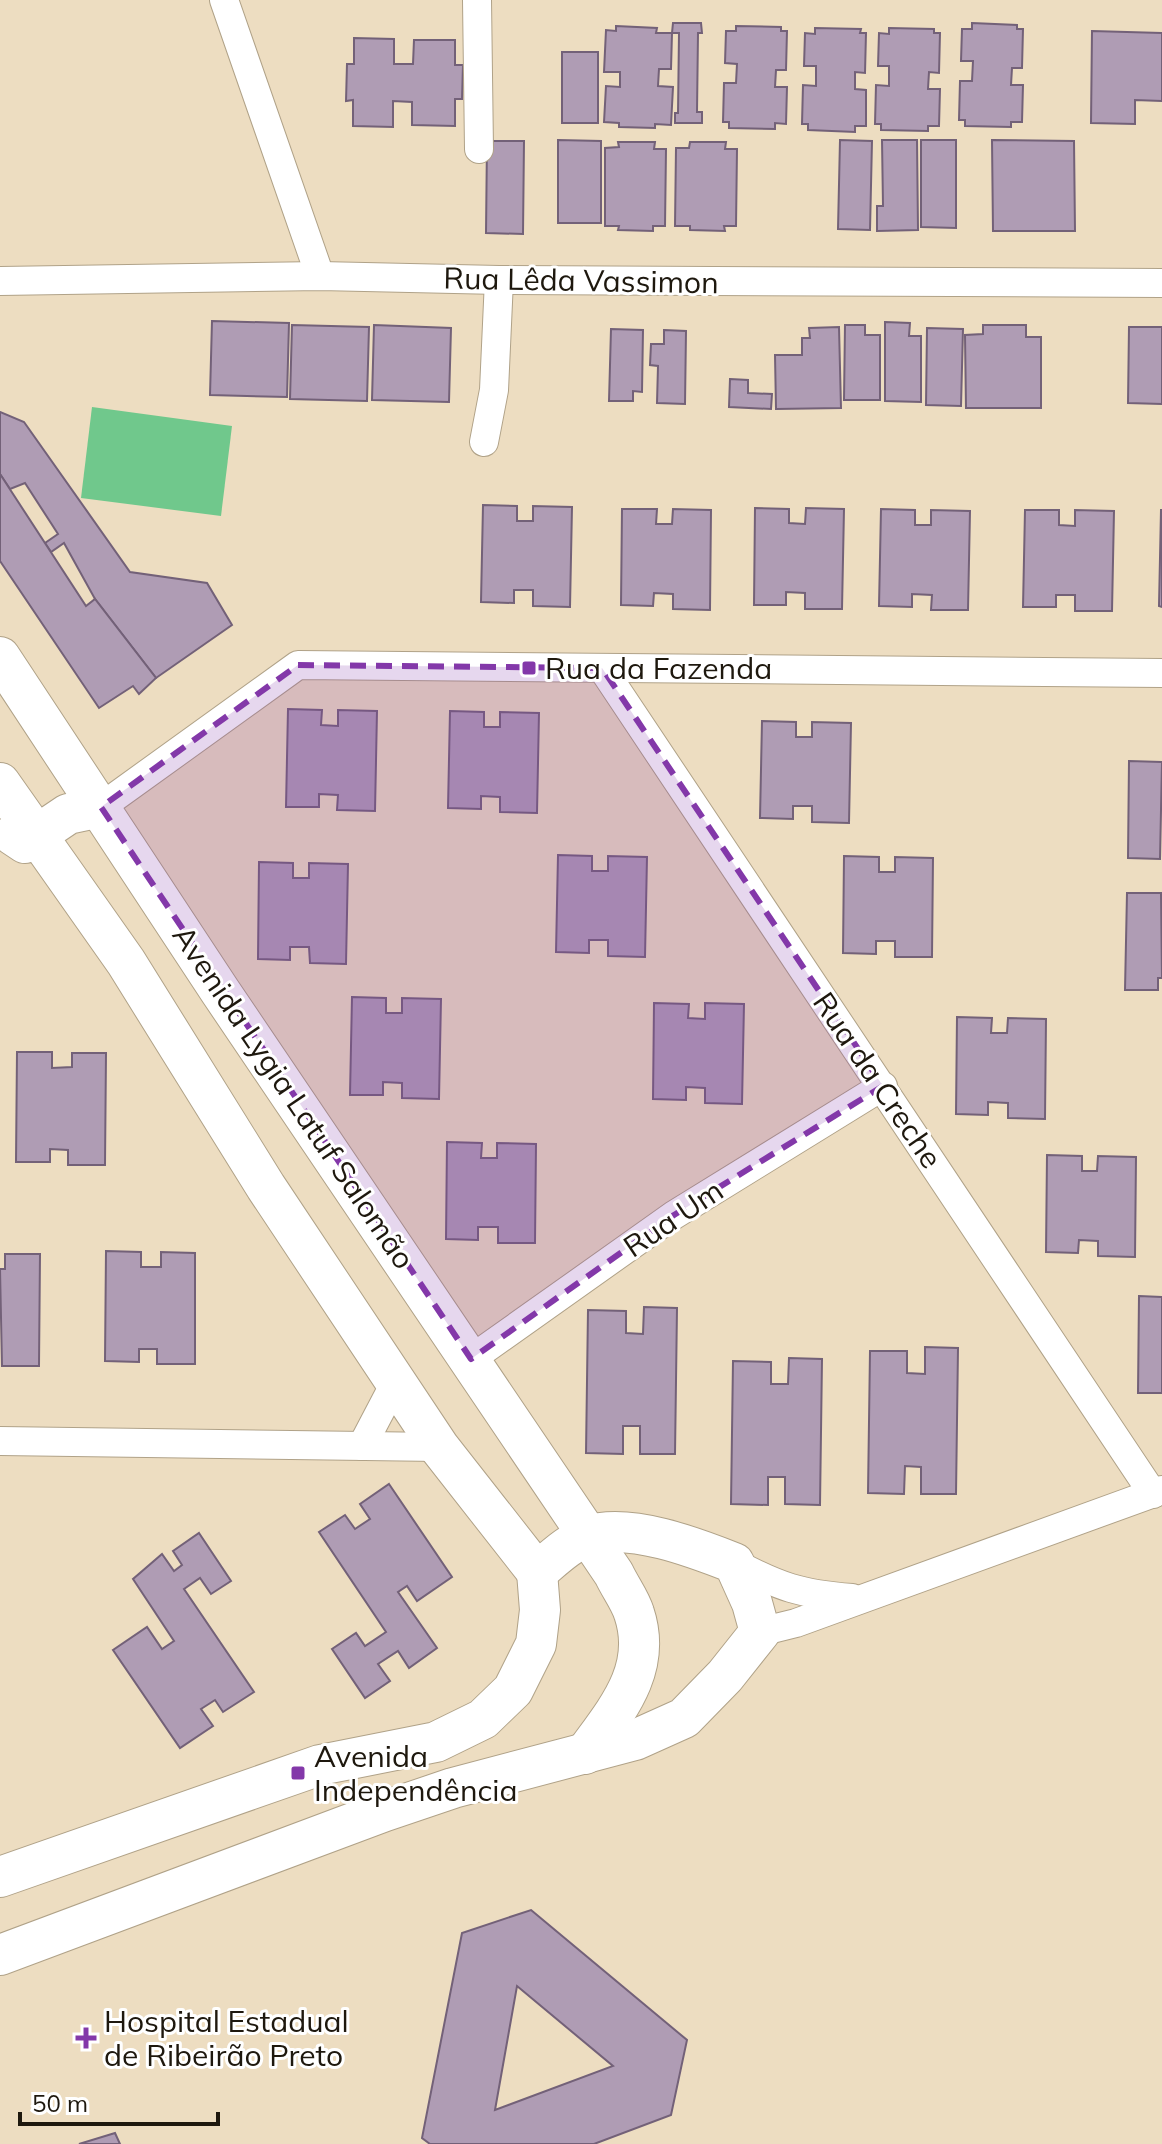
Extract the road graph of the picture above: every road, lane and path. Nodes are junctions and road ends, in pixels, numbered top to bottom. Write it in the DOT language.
graph roads {
  1 [pos="224,0"];
  2 [pos="477,0"];
  3 [pos="479,149"];
  4 [pos="320,276"];
  5 [pos="499,280"];
  6 [pos="0,281"];
  7 [pos="1162,283"];
  8 [pos="484,442"];
  9 [pos="0,657"];
  10 [pos="602,668"];
  11 [pos="1162,673"];
  12 [pos="0,783"];
  13 [pos="101,807"];
  14 [pos="18,828"];
  15 [pos="883,1086"];
  16 [pos="471,1359"];
  17 [pos="395,1383"];
  18 [pos="0,1441"];
  19 [pos="362,1446"];
  20 [pos="439,1447"];
  21 [pos="1157,1492"];
  22 [pos="590,1536"];
  23 [pos="734,1563"];
  24 [pos="537,1572"];
  25 [pos="861,1598"];
  26 [pos="760,1632"];
  27 [pos="585,1754"];
  28 [pos="0,1877"];
  29 [pos="0,1955"];
  1 -- 4 [label="street"];
  2 -- 3 [label="street"];
  4 -- 5 [label="street, Rua Lêda Vassimon"];
  4 -- 6 [label="street, Rua Lêda Vassimon"];
  5 -- 7 [label="street, Rua Lêda Vassimon"];
  5 -- 8 [label="street"];
  9 -- 13 [label="main road, Avenida Lygia Latuf Salomão"];
  10 -- 11 [label="street"];
  10 -- 13 [label="street"];
  10 -- 15 [label="street, Rua da Creche"];
  12 -- 14 [label="main road"];
  13 -- 14 [label="main road"];
  13 -- 16 [label="main road, Avenida Lygia Latuf Salomão"];
  14 -- 17 [label="main road"];
  15 -- 16 [label="street, Rua Um"];
  15 -- 21 [label="street, Rua da Creche"];
  16 -- 22 [label="main road, Avenida Lygia Latuf Salomão"];
  17 -- 19 [label="street"];
  17 -- 20 [label="main road"];
  18 -- 19 [label="street"];
  19 -- 20 [label="street"];
  20 -- 24 [label="main road"];
  21 -- 25 [label="street"];
  22 -- 23 [label="main road"];
  22 -- 24 [label="main road"];
  22 -- 27 [label="main road"];
  23 -- 25 [label="street"];
  23 -- 26 [label="main road"];
  24 -- 28 [label="main road"];
  25 -- 26 [label="street"];
  26 -- 27 [label="main road"];
  27 -- 29 [label="main road"];
}
